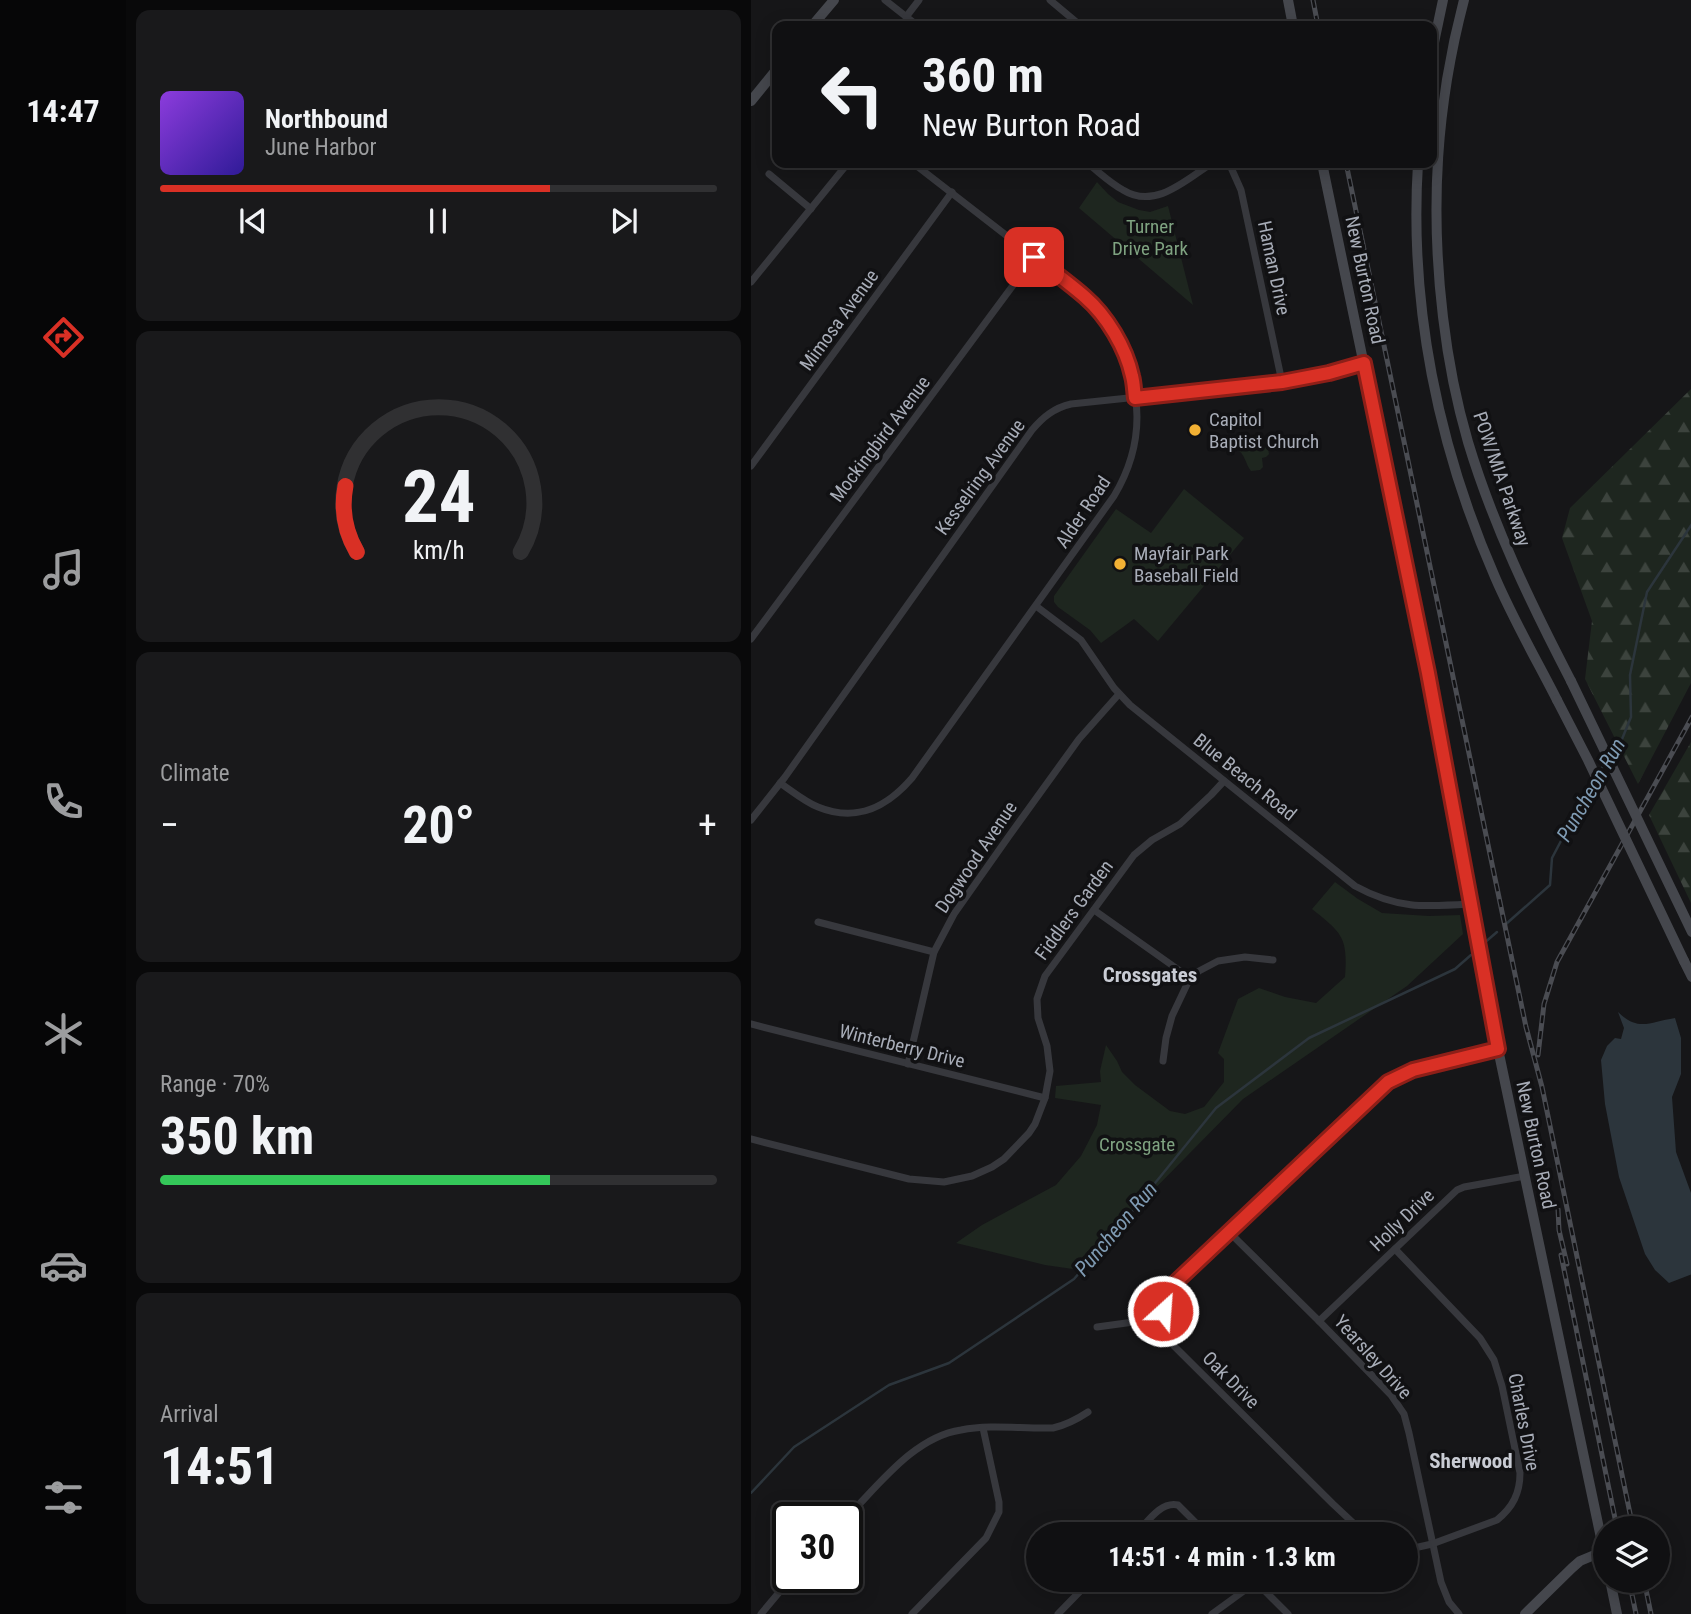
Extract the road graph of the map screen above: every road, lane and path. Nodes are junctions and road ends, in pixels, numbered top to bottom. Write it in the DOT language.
graph roads {
  1 [pos="834,0"];
  2 [pos="885,0"];
  3 [pos="919,0"];
  4 [pos="1050,0"];
  5 [pos="1288,0"];
  6 [pos="1443,0"];
  7 [pos="1464,0"];
  8 [pos="906,17"];
  9 [pos="816,21"];
  10 [pos="911,21"];
  11 [pos="1075,21"];
  12 [pos="1292,21"];
  13 [pos="1437,28"];
  14 [pos="772,75"];
  15 [pos="751,101"];
  16 [pos="1437,155"];
  17 [pos="844,168"];
  18 [pos="920,168"];
  19 [pos="1094,168"];
  20 [pos="1204,168"];
  21 [pos="1231,168"];
  22 [pos="1323,168"];
  23 [pos="1418,168"];
  24 [pos="1437,168"];
  25 [pos="769,174"];
  26 [pos="952,192"];
  27 [pos="811,209"];
  28 [pos="1034,257"];
  29 [pos="751,282"];
  30 [pos="1364,363"];
  31 [pos="1282,382"];
  32 [pos="1135,398"];
  33 [pos="751,466"];
  34 [pos="1036,606"];
  35 [pos="751,639"];
  36 [pos="1119,694"];
  37 [pos="1224,781"];
  38 [pos="780,783"];
  39 [pos="751,820"];
  40 [pos="1470,904"];
  41 [pos="1094,910"];
  42 [pos="818,922"];
  43 [pos="1691,932"];
  44 [pos="934,952"];
  45 [pos="1273,960"];
  46 [pos="1691,977"];
  47 [pos="1190,978"];
  48 [pos="751,1024"];
  49 [pos="1498,1049"];
  50 [pos="1163,1061"];
  51 [pos="908,1064"];
  52 [pos="1045,1098"];
  53 [pos="751,1139"];
  54 [pos="1525,1176"];
  55 [pos="1229,1232"];
  56 [pos="1395,1249"];
  57 [pos="1163,1318"];
  58 [pos="1319,1321"];
  59 [pos="1097,1327"];
  60 [pos="1088,1412"];
  61 [pos="983,1428"];
  62 [pos="862,1502"];
  63 [pos="1596,1516"];
  64 [pos="1148,1522"];
  65 [pos="1195,1522"];
  66 [pos="1352,1522"];
  67 [pos="1432,1544"];
  68 [pos="1418,1547"];
  69 [pos="1593,1557"];
  70 [pos="1079,1592"];
  71 [pos="1241,1592"];
  72 [pos="1266,1592"];
  73 [pos="779,1593"];
  74 [pos="1613,1593"];
  75 [pos="761,1614"];
  76 [pos="912,1614"];
  77 [pos="1058,1614"];
  78 [pos="1212,1614"];
  79 [pos="1288,1614"];
  80 [pos="1459,1614"];
  81 [pos="1525,1614"];
  82 [pos="1617,1614"];
  1 -- 9 [label="main road"];
  2 -- 8 [label="street"];
  3 -- 8 [label="street"];
  4 -- 11 [label="street"];
  5 -- 12 [label="main road"];
  6 -- 13 [label="main road"];
  7 -- 16 [label="main road, POW/MIA Parkway, bridge"];
  8 -- 10 [label="street"];
  14 -- 15 [label="main road"];
  17 -- 27 [label="street"];
  18 -- 26 [label="street, Alder Road"];
  19 -- 20 [label="street"];
  21 -- 31 [label="street, Haman Drive"];
  22 -- 30 [label="main road, New Burton Road"];
  23 -- 46 [label="main road, POW/MIA Parkway, bridge"];
  24 -- 43 [label="main road, POW/MIA Parkway, bridge"];
  25 -- 27 [label="street"];
  26 -- 28 [label="street, Alder Road"];
  26 -- 33 [label="street, Mimosa Avenue"];
  27 -- 29 [label="street"];
  28 -- 32 [label="street, Alder Road"];
  28 -- 35 [label="street, Mockingbird Avenue"];
  30 -- 31 [label="street, Kesselring Avenue"];
  30 -- 40 [label="main road, New Burton Road"];
  31 -- 32 [label="street, Kesselring Avenue"];
  32 -- 34 [label="street, Alder Road"];
  32 -- 38 [label="street, Kesselring Avenue"];
  34 -- 36 [label="street, Blue Beach Road"];
  34 -- 38 [label="street, Alder Road"];
  36 -- 37 [label="street, Blue Beach Road"];
  36 -- 44 [label="street, Dogwood Avenue"];
  37 -- 40 [label="street, Blue Beach Road"];
  37 -- 41 [label="street, Fiddlers Garden"];
  38 -- 39 [label="street, Kesselring Avenue"];
  40 -- 49 [label="main road, New Burton Road"];
  41 -- 47 [label="street"];
  41 -- 52 [label="street, Fiddlers Garden"];
  42 -- 44 [label="street"];
  44 -- 51 [label="street, Dogwood Avenue"];
  45 -- 47 [label="street"];
  47 -- 50 [label="street"];
  48 -- 51 [label="street, Winterberry Drive"];
  49 -- 54 [label="main road, New Burton Road"];
  49 -- 55 [label="street"];
  51 -- 52 [label="street, Winterberry Drive"];
  52 -- 53 [label="street, Fiddlers Garden"];
  54 -- 56 [label="street, Holly Drive"];
  54 -- 63 [label="main road, New Burton Road"];
  55 -- 57 [label="street"];
  55 -- 58 [label="street, Yearsley Drive"];
  56 -- 58 [label="street, Holly Drive"];
  56 -- 67 [label="street, Charles Drive"];
  57 -- 59 [label="street"];
  57 -- 66 [label="street, Oak Drive"];
  58 -- 67 [label="street, Yearsley Drive"];
  60 -- 61 [label="street"];
  61 -- 62 [label="street"];
  61 -- 76 [label="street"];
  64 -- 65 [label="street"];
  67 -- 68 [label="street"];
  67 -- 80 [label="street, Yearsley Drive"];
  69 -- 81 [label="main road"];
  70 -- 77 [label="street"];
  71 -- 78 [label="street"];
  72 -- 79 [label="street"];
  73 -- 75 [label="street"];
  74 -- 82 [label="main road"];
}
